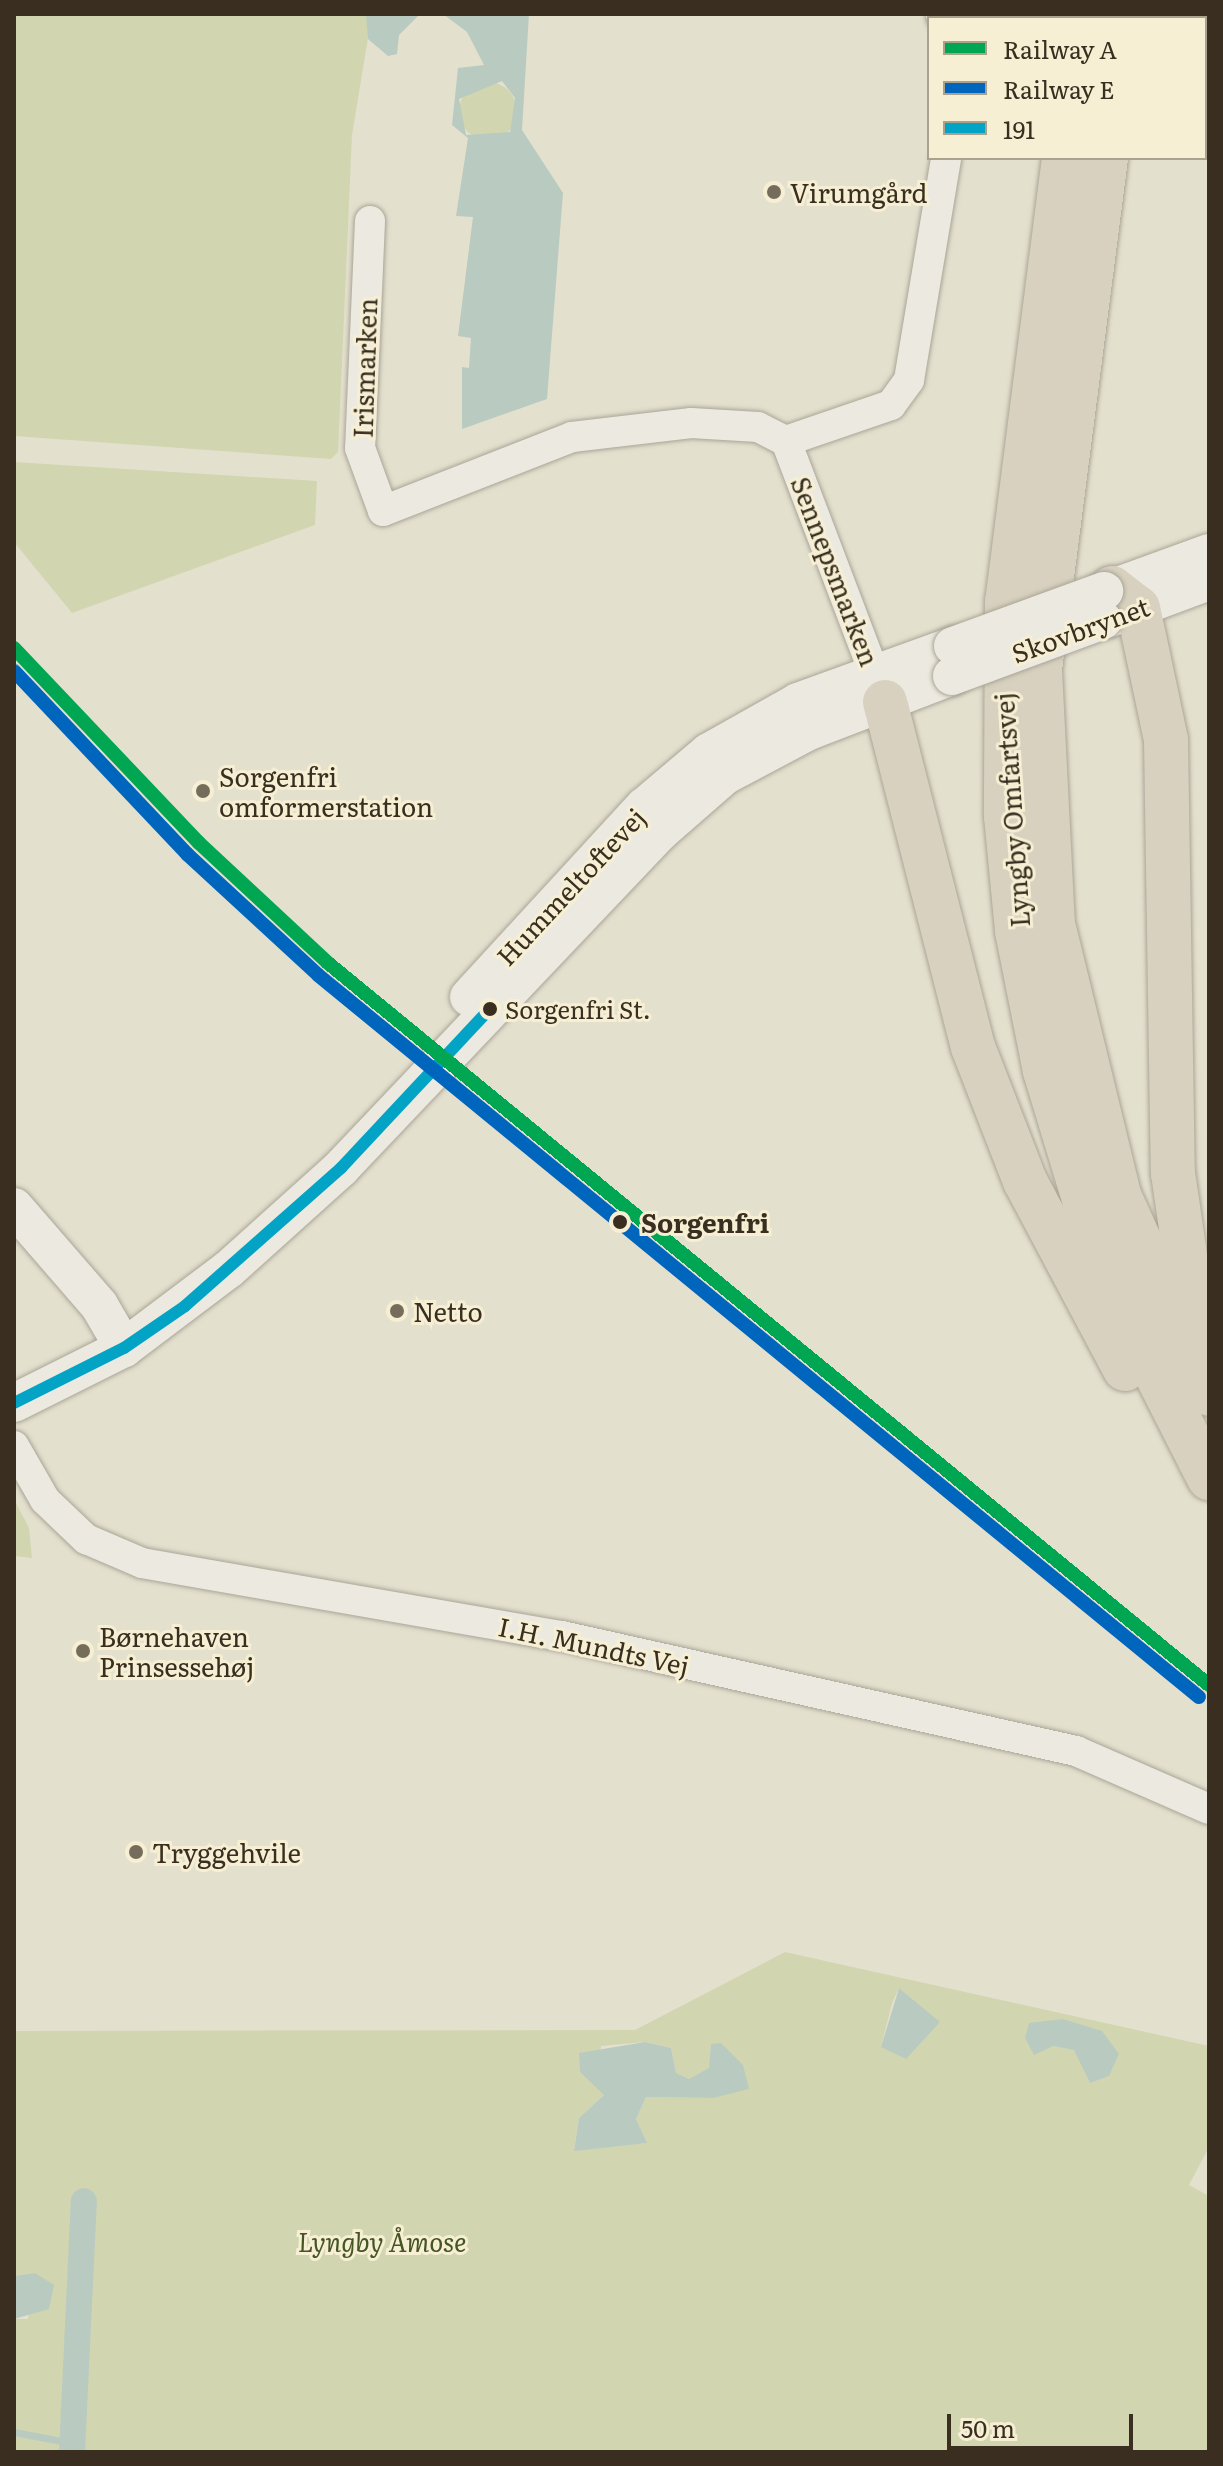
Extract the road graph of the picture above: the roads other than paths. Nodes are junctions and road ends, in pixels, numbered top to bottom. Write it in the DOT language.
graph roads {
  1 [pos="946,160"];
  2 [pos="1064,160"];
  3 [pos="1106,160"];
  4 [pos="370,221"];
  5 [pos="786,441"];
  6 [pos="383,511"];
  7 [pos="1209,553"];
  8 [pos="1209,581"];
  9 [pos="1114,602"];
  10 [pos="952,661"];
  11 [pos="880,687"];
  12 [pos="14,1207"];
  13 [pos="1209,1342"];
  14 [pos="124,1348"];
  15 [pos="1209,1394"];
  16 [pos="14,1403"];
  17 [pos="14,1446"];
  18 [pos="1209,1480"];
  19 [pos="1209,1809"];
  1 -- 5 [label="street, Sennepsmarken"];
  2 -- 18 [label="highway, Lyngby Omfartsvej"];
  3 -- 15 [label="highway, Lyngby Omfartsvej"];
  4 -- 6 [label="street, Irismarken"];
  5 -- 6 [label="street, Sennepsmarken"];
  5 -- 11 [label="street, Sennepsmarken"];
  7 -- 9 [label="street, Skovbrynet"];
  8 -- 9 [label="street, Skovbrynet"];
  9 -- 10 [label="street, Skovbrynet, bridge"];
  9 -- 13 [label="highway"];
  10 -- 11 [label="street, Hummeltoftevej"];
  11 -- 14 [label="street, Hummeltoftevej"];
  11 -- 18 [label="highway"];
  12 -- 14 [label="street"];
  14 -- 16 [label="street, Hummeltoftevej"];
  17 -- 19 [label="street, I.H. Mundts Vej"];
}
